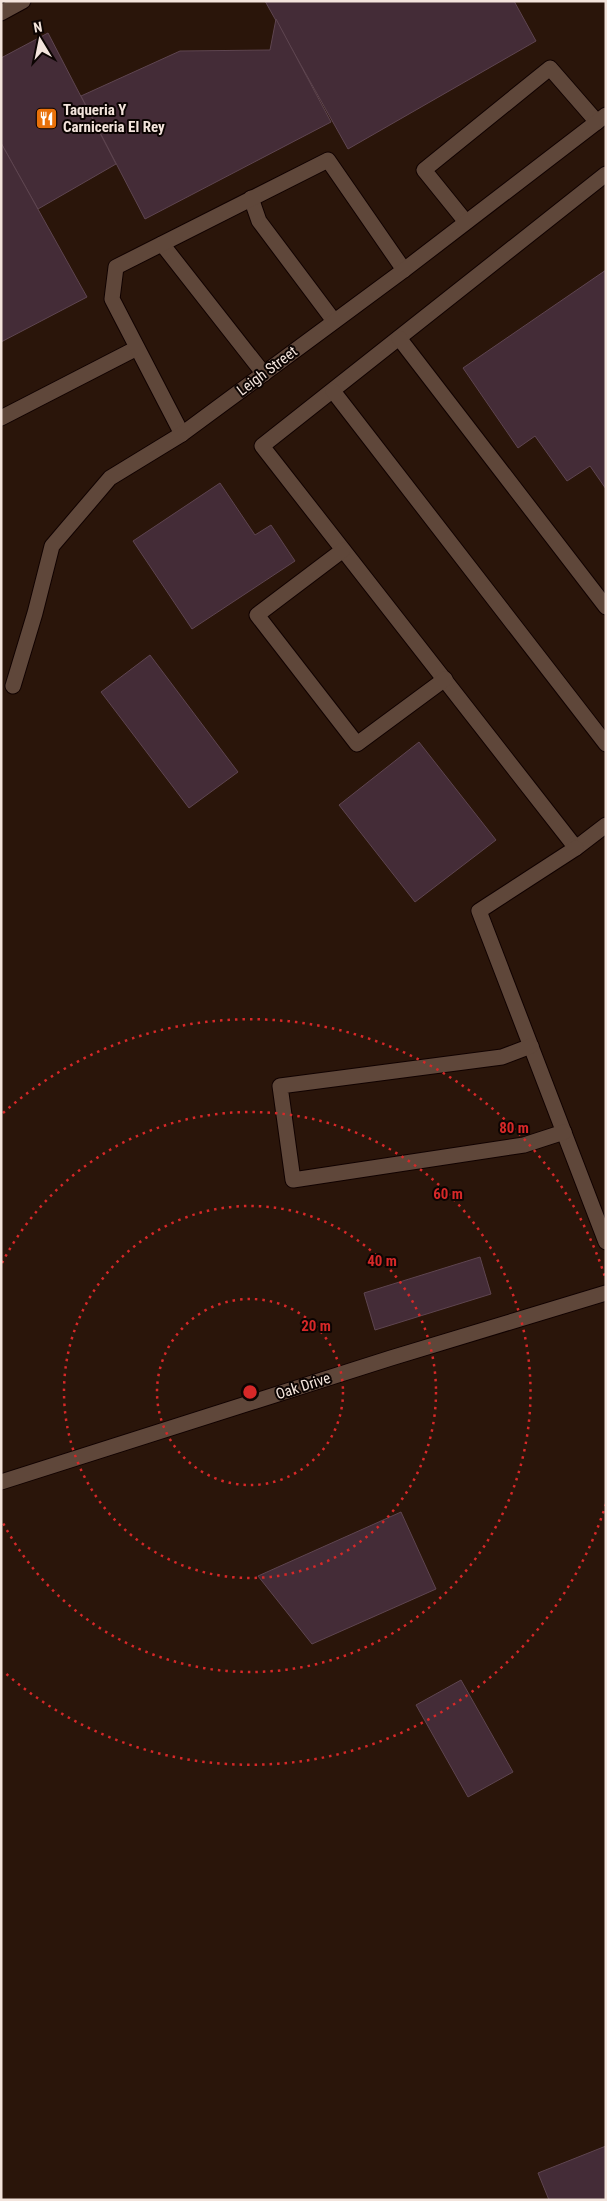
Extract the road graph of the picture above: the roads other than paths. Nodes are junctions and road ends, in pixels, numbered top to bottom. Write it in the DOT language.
graph roads {
  1 [pos="23,1"];
  2 [pos="3,8"];
  3 [pos="602,118"];
  4 [pos="606,174"];
  5 [pos="251,198"];
  6 [pos="466,222"];
  7 [pos="162,244"];
  8 [pos="404,270"];
  9 [pos="334,321"];
  10 [pos="399,338"];
  11 [pos="137,348"];
  12 [pos="264,374"];
  13 [pos="333,391"];
  14 [pos="1,418"];
  15 [pos="182,434"];
  16 [pos="344,550"];
  17 [pos="606,607"];
  18 [pos="444,679"];
  19 [pos="13,686"];
  20 [pos="606,744"];
  21 [pos="606,825"];
  22 [pos="576,848"];
  23 [pos="531,1046"];
  24 [pos="564,1132"];
  25 [pos="606,1242"];
  26 [pos="606,1293"];
  27 [pos="1,1482"];
  1 -- 2 [label="street"];
  3 -- 6 [label="street, Leigh Street"];
  3 -- 6 [label="street"];
  4 -- 10 [label="street"];
  5 -- 7 [label="street"];
  5 -- 8 [label="street"];
  5 -- 9 [label="street"];
  6 -- 8 [label="street, Leigh Street"];
  7 -- 11 [label="street"];
  7 -- 12 [label="street"];
  8 -- 9 [label="street, Leigh Street"];
  9 -- 12 [label="street, Leigh Street"];
  10 -- 13 [label="street"];
  10 -- 17 [label="street"];
  11 -- 14 [label="street"];
  11 -- 15 [label="street"];
  12 -- 15 [label="street, Leigh Street"];
  13 -- 16 [label="street"];
  13 -- 20 [label="street"];
  15 -- 19 [label="street, Leigh Street"];
  16 -- 18 [label="street"];
  16 -- 18 [label="street"];
  18 -- 22 [label="street"];
  21 -- 22 [label="street"];
  22 -- 23 [label="street"];
  23 -- 24 [label="street"];
  23 -- 24 [label="street"];
  24 -- 25 [label="street"];
  26 -- 27 [label="street, Oak Drive"];
}
